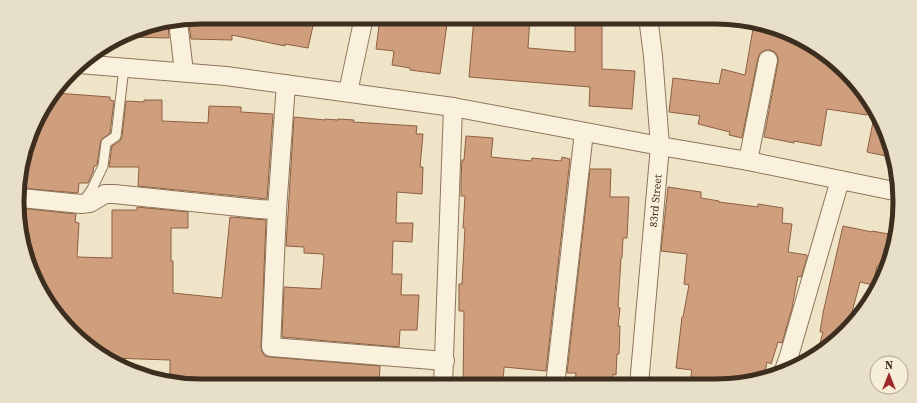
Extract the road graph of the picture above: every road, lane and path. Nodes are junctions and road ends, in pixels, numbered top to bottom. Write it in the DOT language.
graph roads {
  1 [pos="363,24"];
  2 [pos="649,24"];
  3 [pos="179,26"];
  4 [pos="768,60"];
  5 [pos="88,65"];
  6 [pos="124,68"];
  7 [pos="184,72"];
  8 [pos="286,84"];
  9 [pos="348,92"];
  10 [pos="453,107"];
  11 [pos="584,132"];
  12 [pos="660,146"];
  13 [pos="748,161"];
  14 [pos="840,180"];
  15 [pos="893,191"];
  16 [pos="24,198"];
  17 [pos="81,204"];
  18 [pos="277,210"];
  19 [pos="445,361"];
  20 [pos="787,364"];
  21 [pos="444,379"];
  22 [pos="556,379"];
  23 [pos="640,379"];
  1 -- 9 [label="street"];
  2 -- 12 [label="street, 83rd Street"];
  3 -- 7 [label="street"];
  4 -- 13 [label="street"];
  5 -- 6 [label="street"];
  6 -- 7 [label="street"];
  6 -- 17 [label="lane"];
  7 -- 8 [label="street"];
  8 -- 9 [label="street"];
  8 -- 18 [label="street"];
  9 -- 10 [label="street"];
  10 -- 11 [label="street"];
  10 -- 19 [label="street"];
  11 -- 12 [label="street"];
  11 -- 22 [label="street"];
  12 -- 13 [label="street"];
  12 -- 23 [label="street, 83rd Street"];
  13 -- 14 [label="street"];
  14 -- 15 [label="street"];
  14 -- 20 [label="street"];
  16 -- 17 [label="street"];
  17 -- 18 [label="street"];
  18 -- 19 [label="street"];
  19 -- 21 [label="street"];
}
